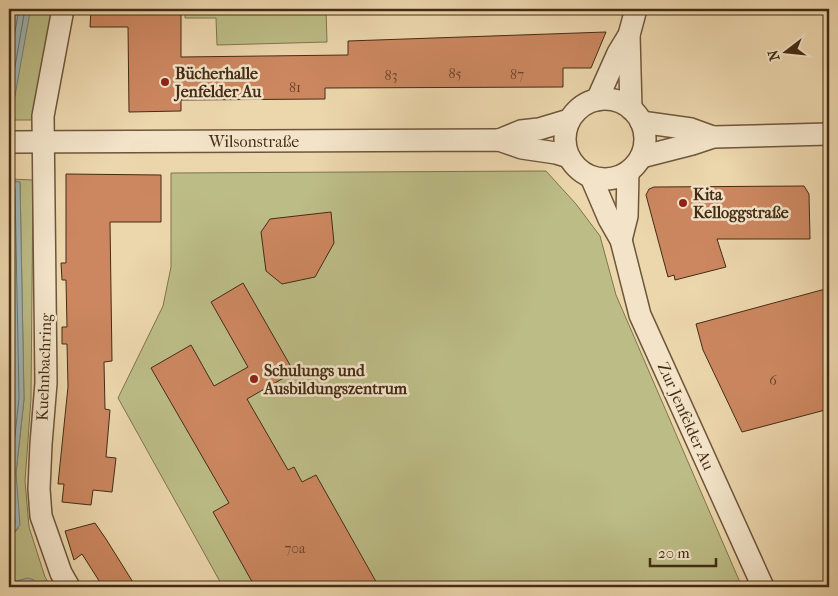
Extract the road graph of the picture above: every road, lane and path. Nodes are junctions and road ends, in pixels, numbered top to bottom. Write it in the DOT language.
graph roads {
  1 [pos="63,9"];
  2 [pos="636,9"];
  3 [pos="629,35"];
  4 [pos="597,100"];
  5 [pos="636,116"];
  6 [pos="569,120"];
  7 [pos="829,134"];
  8 [pos="713,137"];
  9 [pos="499,140"];
  10 [pos="9,142"];
  11 [pos="44,142"];
  12 [pos="569,157"];
  13 [pos="635,164"];
  14 [pos="592,177"];
  15 [pos="621,240"];
  16 [pos="68,587"];
  17 [pos="763,587"];
  1 -- 11 [label="street, Kuehnbachring"];
  2 -- 3 [label="street"];
  3 -- 4 [label="street"];
  3 -- 5 [label="street"];
  4 -- 5 [label="street"];
  4 -- 6 [label="street"];
  5 -- 8 [label="street"];
  5 -- 13 [label="street"];
  6 -- 9 [label="street, Wilsonstraße"];
  6 -- 12 [label="street"];
  7 -- 8 [label="street"];
  8 -- 13 [label="street"];
  9 -- 11 [label="street, Wilsonstraße"];
  9 -- 12 [label="street, Wilsonstraße"];
  10 -- 11 [label="street, Wilsonstraße"];
  11 -- 16 [label="street, Kuehnbachring"];
  12 -- 14 [label="street"];
  13 -- 14 [label="street"];
  13 -- 15 [label="street, Zur Jenfelder Au"];
  14 -- 15 [label="street, Zur Jenfelder Au"];
  15 -- 17 [label="street, Zur Jenfelder Au"];
}
